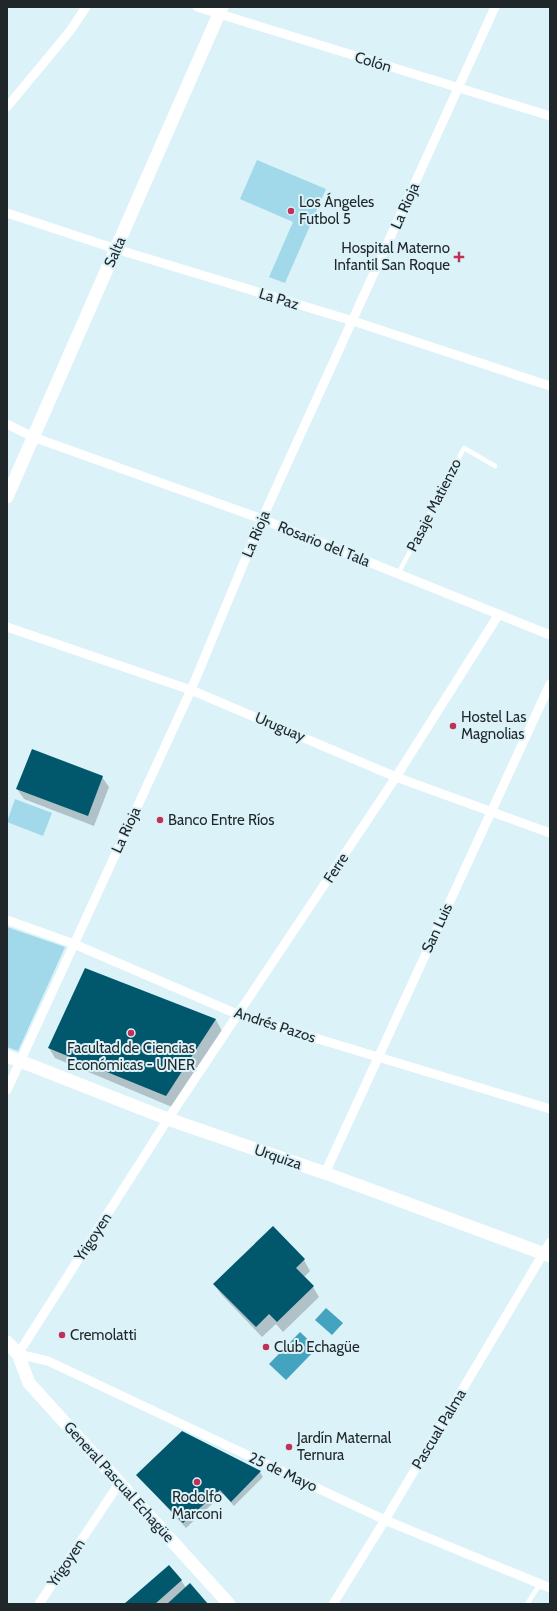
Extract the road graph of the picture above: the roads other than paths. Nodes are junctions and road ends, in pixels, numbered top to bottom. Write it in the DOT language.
graph roads {
  1 [pos="86,7"];
  2 [pos="197,7"];
  3 [pos="495,7"];
  4 [pos="221,10"];
  5 [pos="458,89"];
  6 [pos="7,107"];
  7 [pos="550,116"];
  8 [pos="7,213"];
  9 [pos="116,249"];
  10 [pos="353,321"];
  11 [pos="550,386"];
  12 [pos="7,424"];
  13 [pos="33,437"];
  14 [pos="495,466"];
  15 [pos="7,497"];
  16 [pos="262,519"];
  17 [pos="398,574"];
  18 [pos="499,614"];
  19 [pos="7,628"];
  20 [pos="550,635"];
  21 [pos="550,684"];
  22 [pos="191,690"];
  23 [pos="396,776"];
  24 [pos="491,811"];
  25 [pos="550,833"];
  26 [pos="7,920"];
  27 [pos="74,944"];
  28 [pos="239,1015"];
  29 [pos="7,1056"];
  30 [pos="378,1057"];
  31 [pos="21,1062"];
  32 [pos="7,1090"];
  33 [pos="550,1109"];
  34 [pos="168,1119"];
  35 [pos="325,1173"];
  36 [pos="550,1242"];
  37 [pos="547,1255"];
  38 [pos="7,1342"];
  39 [pos="12,1352"];
  40 [pos="120,1482"];
  41 [pos="385,1520"];
  42 [pos="540,1584"];
  43 [pos="550,1588"];
  44 [pos="39,1604"];
  45 [pos="229,1604"];
  46 [pos="333,1604"];
  47 [pos="527,1604"];
  1 -- 6 [label="street"];
  2 -- 4 [label="street, Colón"];
  3 -- 5 [label="street, La Rioja"];
  4 -- 5 [label="street, Colón"];
  4 -- 9 [label="street, Salta"];
  5 -- 7 [label="street, Colón"];
  5 -- 10 [label="street, La Rioja"];
  8 -- 9 [label="street, La Paz"];
  9 -- 10 [label="street, La Paz"];
  9 -- 13 [label="street, Salta"];
  10 -- 11 [label="street, La Paz"];
  10 -- 16 [label="street, La Rioja"];
  12 -- 13 [label="street, Rosario del Tala"];
  13 -- 15 [label="street, Salta"];
  13 -- 16 [label="street, Rosario del Tala"];
  14 -- 17 [label="lane, Pasaje Matienzo"];
  16 -- 17 [label="street, Rosario del Tala"];
  16 -- 22 [label="street, La Rioja"];
  17 -- 18 [label="street, Rosario del Tala"];
  18 -- 20 [label="street, Rosario del Tala"];
  18 -- 23 [label="street, Ferre"];
  19 -- 22 [label="street, Uruguay"];
  21 -- 24 [label="street, San Luis"];
  22 -- 23 [label="street, Uruguay"];
  22 -- 27 [label="street, La Rioja"];
  23 -- 24 [label="street, Uruguay"];
  23 -- 28 [label="street, Ferre"];
  24 -- 25 [label="street, Uruguay"];
  24 -- 30 [label="street, San Luis"];
  26 -- 27 [label="street, Andrés Pazos"];
  27 -- 28 [label="street, Andrés Pazos"];
  27 -- 31 [label="street, La Rioja"];
  28 -- 30 [label="street, Andrés Pazos"];
  28 -- 34 [label="street, Ferre"];
  29 -- 31 [label="street, Urquiza"];
  30 -- 33 [label="street, Andrés Pazos"];
  30 -- 35 [label="street, San Luis"];
  31 -- 32 [label="street, La Rioja"];
  31 -- 34 [label="street, Urquiza"];
  34 -- 35 [label="street, Urquiza"];
  34 -- 39 [label="street, Yrigoyen"];
  35 -- 37 [label="street, Urquiza"];
  36 -- 37 [label="street, Pascual Palma"];
  37 -- 41 [label="street, Pascual Palma"];
  38 -- 39 [label="street"];
  39 -- 40 [label="street, General Pascual Echagüe"];
  39 -- 41 [label="street, 25 de Mayo"];
  40 -- 44 [label="street, Yrigoyen"];
  40 -- 45 [label="street, General Pascual Echagüe"];
  41 -- 42 [label="street, 25 de Mayo"];
  41 -- 46 [label="street, Pascual Palma"];
  42 -- 43 [label="street, 25 de Mayo"];
  42 -- 47 [label="lane"];
}
